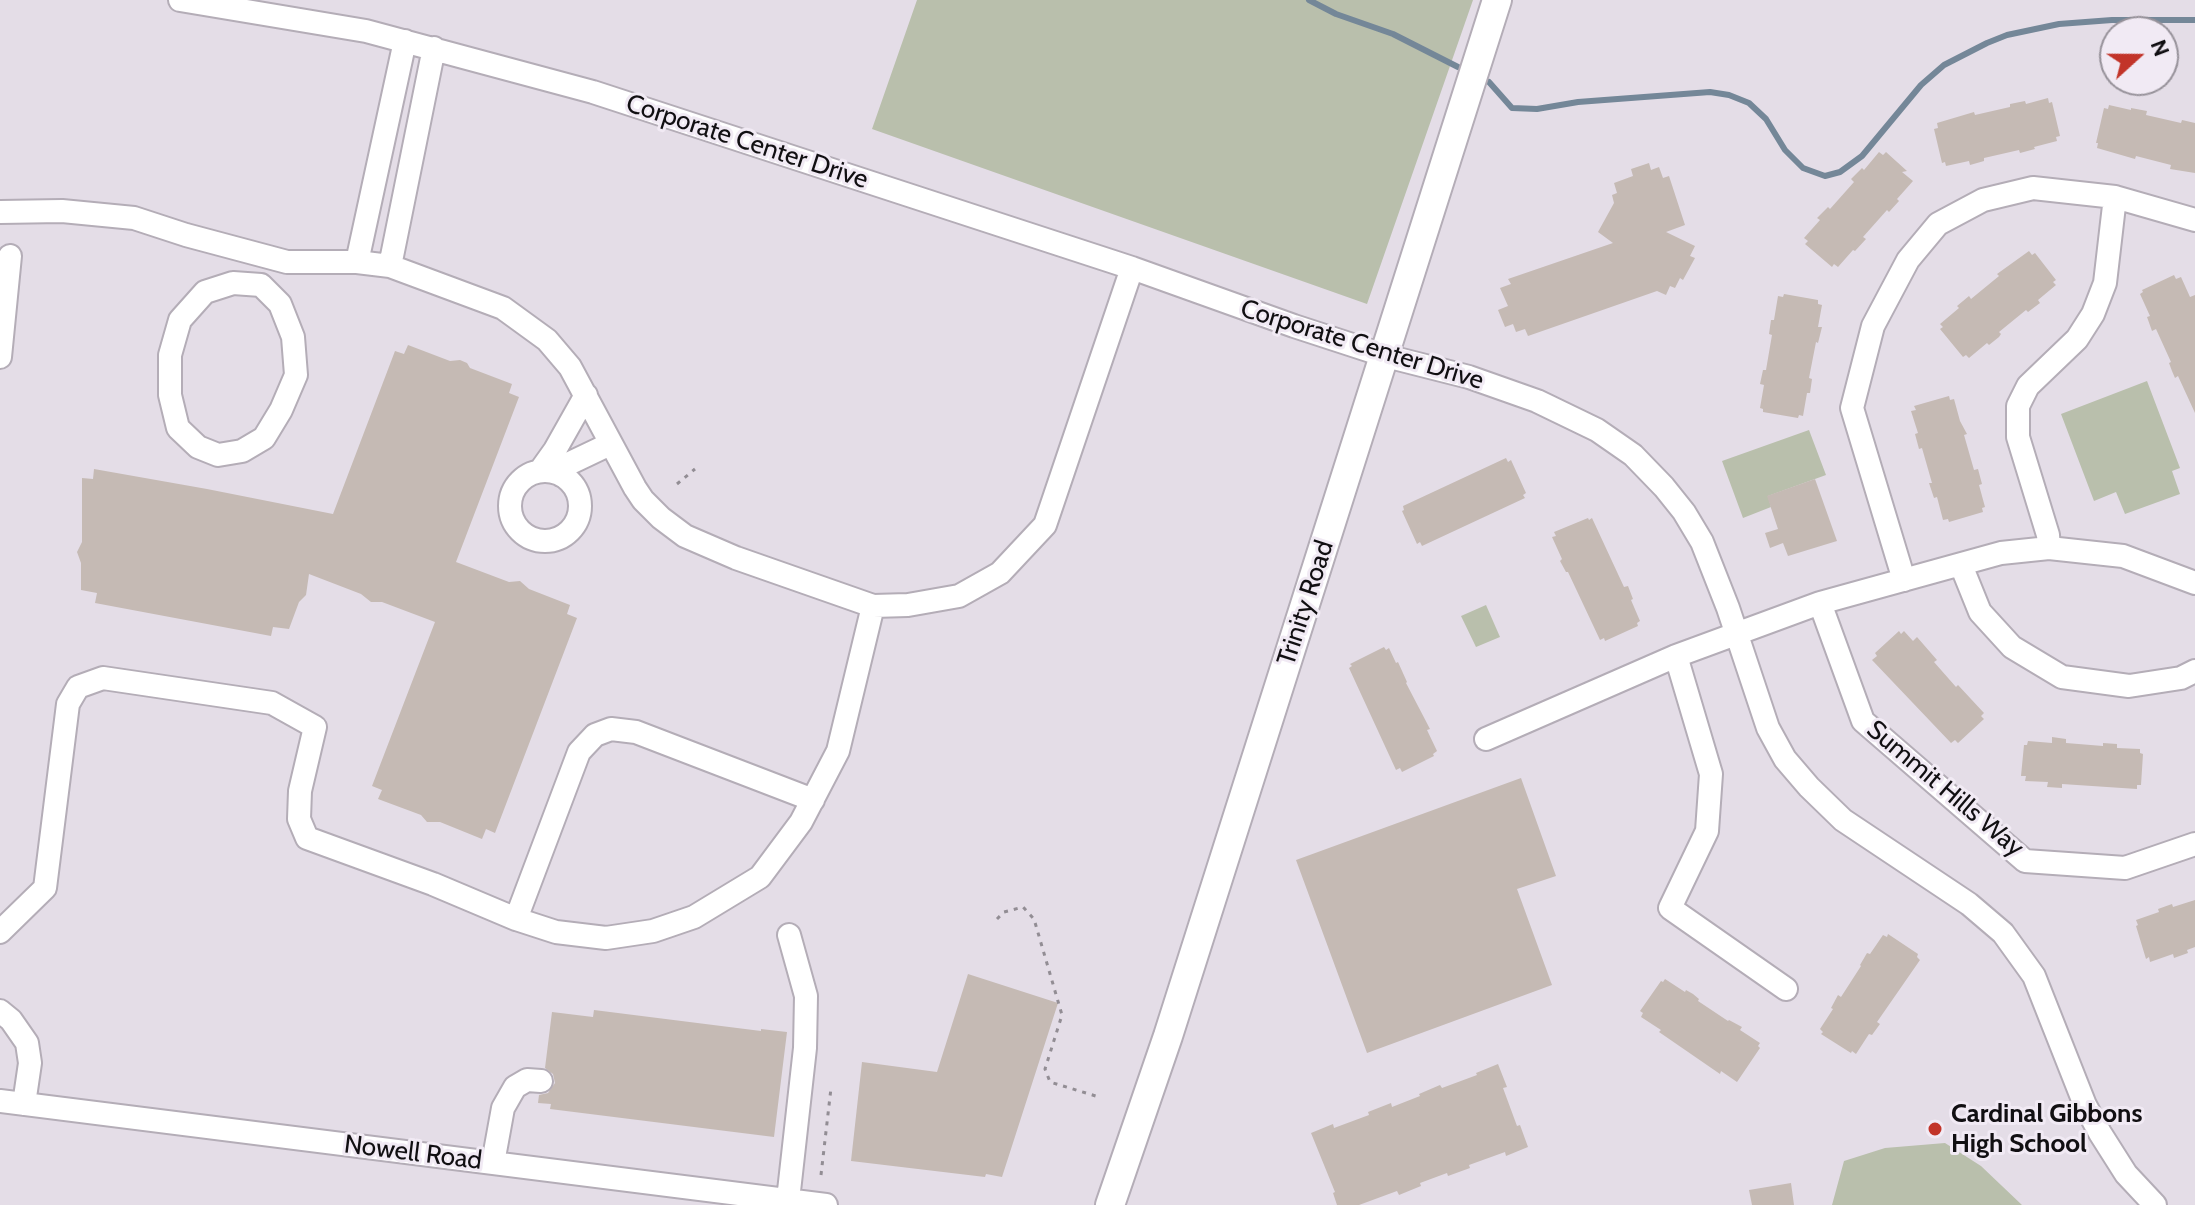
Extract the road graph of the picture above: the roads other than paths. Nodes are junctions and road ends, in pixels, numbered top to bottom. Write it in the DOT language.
graph roads {
  1 [pos="180,0"];
  2 [pos="1497,0"];
  3 [pos="405,41"];
  4 [pos="434,48"];
  5 [pos="2115,197"];
  6 [pos="0,212"];
  7 [pos="2195,220"];
  8 [pos="238,250"];
  9 [pos="10,256"];
  10 [pos="270,257"];
  11 [pos="357,262"];
  12 [pos="390,266"];
  13 [pos="1132,268"];
  14 [pos="233,283"];
  15 [pos="261,285"];
  16 [pos="1386,356"];
  17 [pos="0,357"];
  18 [pos="586,395"];
  19 [pos="610,444"];
  20 [pos="2049,548"];
  21 [pos="1961,565"];
  22 [pos="1904,580"];
  23 [pos="2195,583"];
  24 [pos="1820,603"];
  25 [pos="873,606"];
  26 [pos="1737,633"];
  27 [pos="1676,656"];
  28 [pos="2195,671"];
  29 [pos="1486,739"];
  30 [pos="813,800"];
  31 [pos="2195,844"];
  32 [pos="516,919"];
  33 [pos="0,932"];
  34 [pos="789,935"];
  35 [pos="1786,989"];
  36 [pos="0,1011"];
  37 [pos="541,1081"];
  38 [pos="0,1101"];
  39 [pos="24,1104"];
  40 [pos="493,1163"];
  41 [pos="788,1200"];
  42 [pos="826,1205"];
  43 [pos="1110,1205"];
  44 [pos="2155,1205"];
  1 -- 3 [label="street, Corporate Center Drive"];
  2 -- 16 [label="main road, Trinity Road"];
  3 -- 4 [label="street, Corporate Center Drive"];
  3 -- 11 [label="street"];
  4 -- 12 [label="street"];
  4 -- 13 [label="street, Corporate Center Drive"];
  5 -- 7 [label="street"];
  5 -- 20 [label="street"];
  5 -- 22 [label="street"];
  6 -- 8 [label="street"];
  8 -- 10 [label="street"];
  8 -- 14 [label="street"];
  9 -- 17 [label="street"];
  10 -- 11 [label="street"];
  10 -- 15 [label="street"];
  11 -- 12 [label="street"];
  12 -- 18 [label="street"];
  13 -- 16 [label="street, Corporate Center Drive"];
  13 -- 25 [label="street"];
  14 -- 15 [label="street"];
  14 -- 15 [label="street"];
  16 -- 26 [label="street, Corporate Center Drive"];
  16 -- 43 [label="main road, Trinity Road"];
  18 -- 19 [label="street"];
  18 -- 19 [label="street"];
  19 -- 25 [label="street"];
  20 -- 21 [label="street"];
  20 -- 23 [label="street"];
  21 -- 22 [label="street"];
  21 -- 28 [label="street"];
  22 -- 24 [label="street"];
  24 -- 26 [label="street"];
  24 -- 31 [label="street, Summit Hills Way"];
  25 -- 30 [label="street"];
  26 -- 27 [label="street"];
  26 -- 44 [label="street, Corporate Center Drive"];
  27 -- 29 [label="street"];
  27 -- 35 [label="street"];
  30 -- 32 [label="street"];
  30 -- 32 [label="street"];
  32 -- 33 [label="street"];
  34 -- 41 [label="street"];
  36 -- 39 [label="street"];
  37 -- 40 [label="street"];
  38 -- 39 [label="street, Nowell Road"];
  39 -- 40 [label="street, Nowell Road"];
  40 -- 41 [label="street, Nowell Road"];
  41 -- 42 [label="street, Nowell Road"];
}
